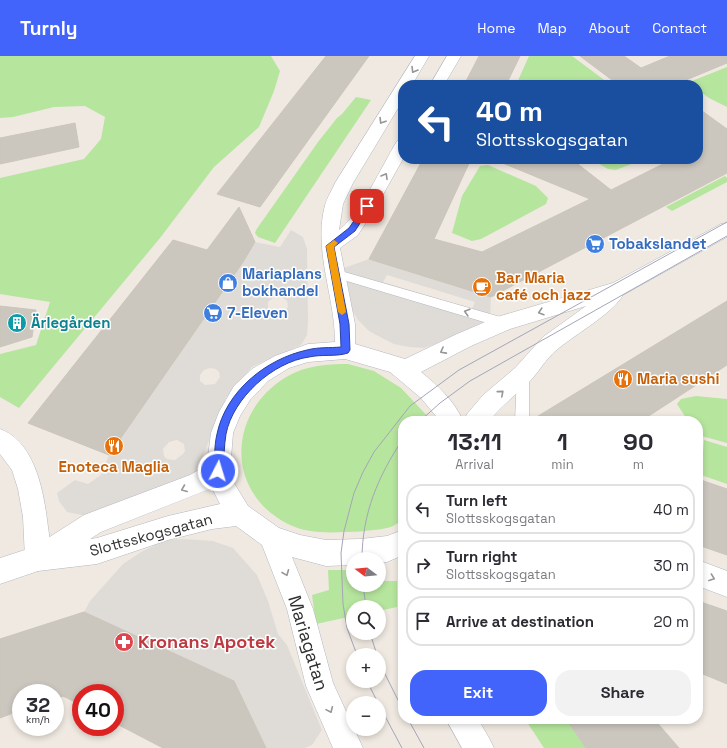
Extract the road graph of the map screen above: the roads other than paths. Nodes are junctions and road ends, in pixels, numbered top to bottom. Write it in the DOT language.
graph roads {
  1 [pos="422,56"];
  2 [pos="454,56"];
  3 [pos="408,80"];
  4 [pos="440,80"];
  5 [pos="398,96"];
  6 [pos="398,153"];
  7 [pos="727,229"];
  8 [pos="330,246"];
  9 [pos="334,273"];
  10 [pos="619,289"];
  11 [pos="504,323"];
  12 [pos="345,350"];
  13 [pos="404,370"];
  14 [pos="523,374"];
  15 [pos="449,416"];
  16 [pos="479,416"];
  17 [pos="522,416"];
  18 [pos="0,440"];
  19 [pos="218,471"];
  20 [pos="239,514"];
  21 [pos="271,537"];
  22 [pos="398,544"];
  23 [pos="38,558"];
  24 [pos="0,570"];
  25 [pos="703,575"];
  26 [pos="727,584"];
  27 [pos="466,724"];
  28 [pos="348,748"];
  29 [pos="479,748"];
  1 -- 3 [label="street, one-way"];
  2 -- 4 [label="street"];
  5 -- 8 [label="street, one-way"];
  8 -- 6 [label="street, one-way"];
  7 -- 10 [label="street"];
  8 -- 9 [label="street"];
  11 -- 9 [label="lane, one-way"];
  9 -- 12 [label="street"];
  10 -- 11 [label="street, one-way"];
  10 -- 14 [label="street"];
  11 -- 13 [label="street, one-way"];
  12 -- 13 [label="street"];
  12 -- 19 [label="street"];
  13 -- 15 [label="street"];
  16 -- 14 [label="street, one-way"];
  14 -- 17 [label="lane"];
  18 -- 23 [label="street"];
  19 -- 20 [label="street"];
  19 -- 23 [label="street, Slottsskogsgatan, one-way"];
  20 -- 21 [label="street"];
  20 -- 23 [label="street, Slottsskogsgatan"];
  21 -- 22 [label="street"];
  21 -- 28 [label="street, Mariagatan, one-way"];
  23 -- 24 [label="street, Slottsskogsgatan"];
  25 -- 26 [label="street, one-way"];
  27 -- 29 [label="street"];
}
